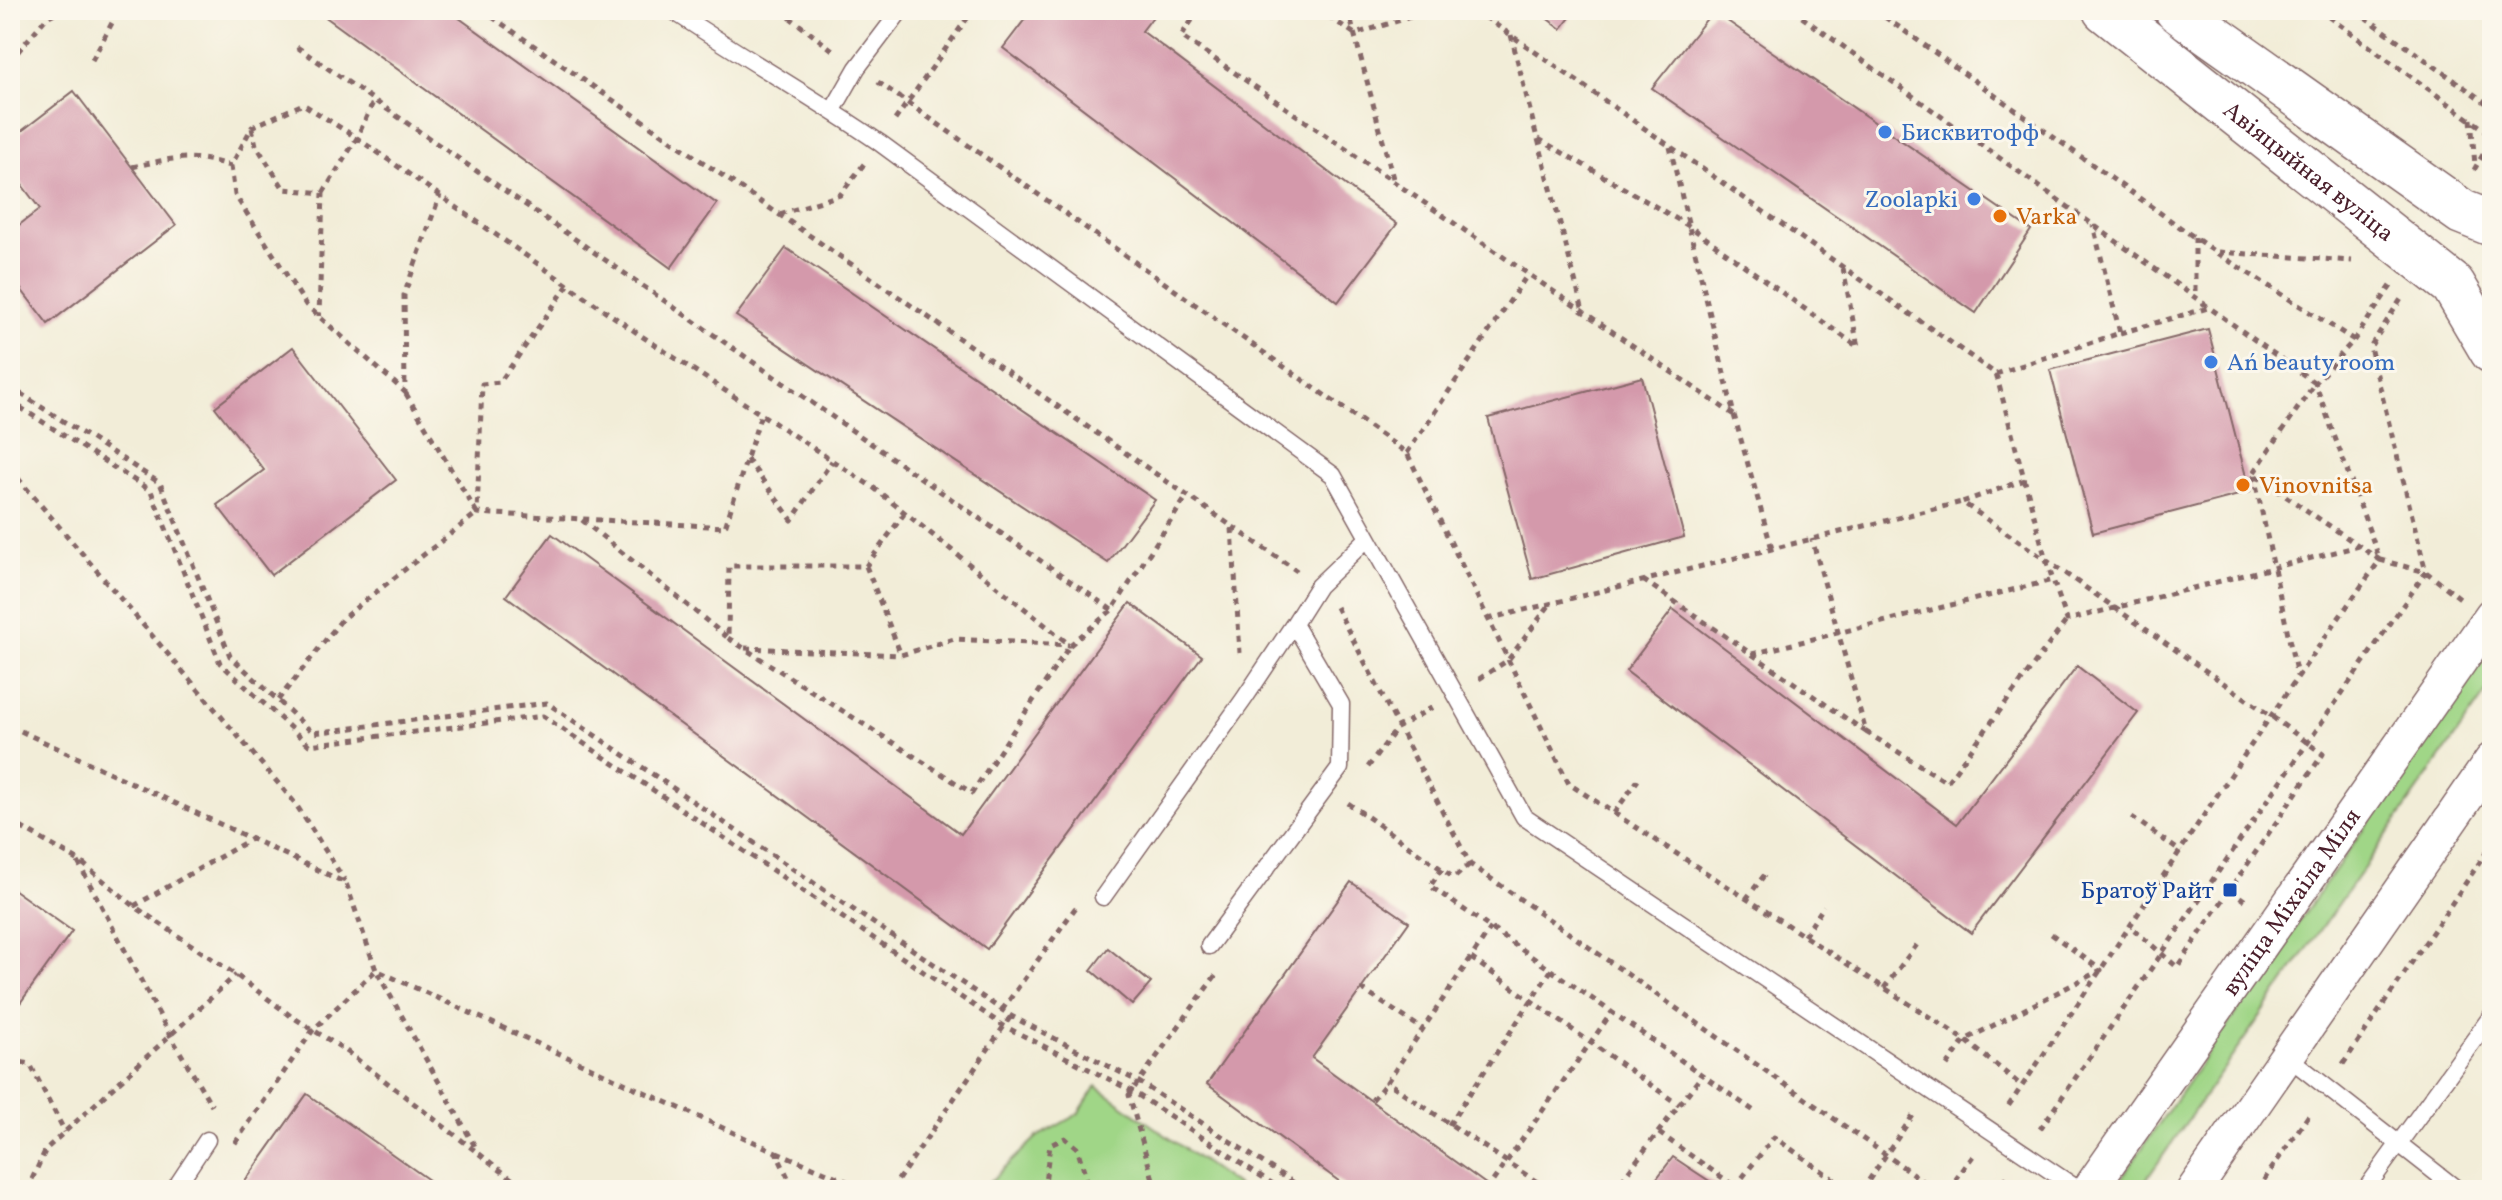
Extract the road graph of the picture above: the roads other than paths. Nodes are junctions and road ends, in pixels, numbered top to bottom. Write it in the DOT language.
graph roads {
  1 [pos="672,10"];
  2 [pos="901,10"];
  3 [pos="2105,10"];
  4 [pos="2177,10"];
  5 [pos="833,110"];
  6 [pos="2481,205"];
  7 [pos="2492,351"];
  8 [pos="1368,538"];
  9 [pos="2490,618"];
  10 [pos="1294,624"];
  11 [pos="2492,760"];
  12 [pos="1103,897"];
  13 [pos="1209,946"];
  14 [pos="2492,1015"];
  15 [pos="2288,1057"];
  16 [pos="207,1140"];
  17 [pos="2398,1141"];
  18 [pos="174,1190"];
  19 [pos="2079,1190"];
  20 [pos="2089,1190"];
  21 [pos="2194,1190"];
  22 [pos="2365,1190"];
  23 [pos="2458,1190"];
  1 -- 5 [label="lane"];
  2 -- 5 [label="lane"];
  3 -- 7 [label="main road, Авіяцыйная вуліца"];
  4 -- 6 [label="main road, Авіяцыйная вуліца"];
  5 -- 8 [label="lane"];
  8 -- 10 [label="lane"];
  8 -- 19 [label="lane"];
  9 -- 20 [label="street, вуліца Міхаіла Міля"];
  10 -- 12 [label="lane"];
  10 -- 13 [label="lane"];
  11 -- 15 [label="street"];
  14 -- 17 [label="lane"];
  15 -- 17 [label="lane"];
  15 -- 21 [label="street"];
  16 -- 18 [label="lane"];
  17 -- 22 [label="lane"];
  17 -- 23 [label="lane"];
}
